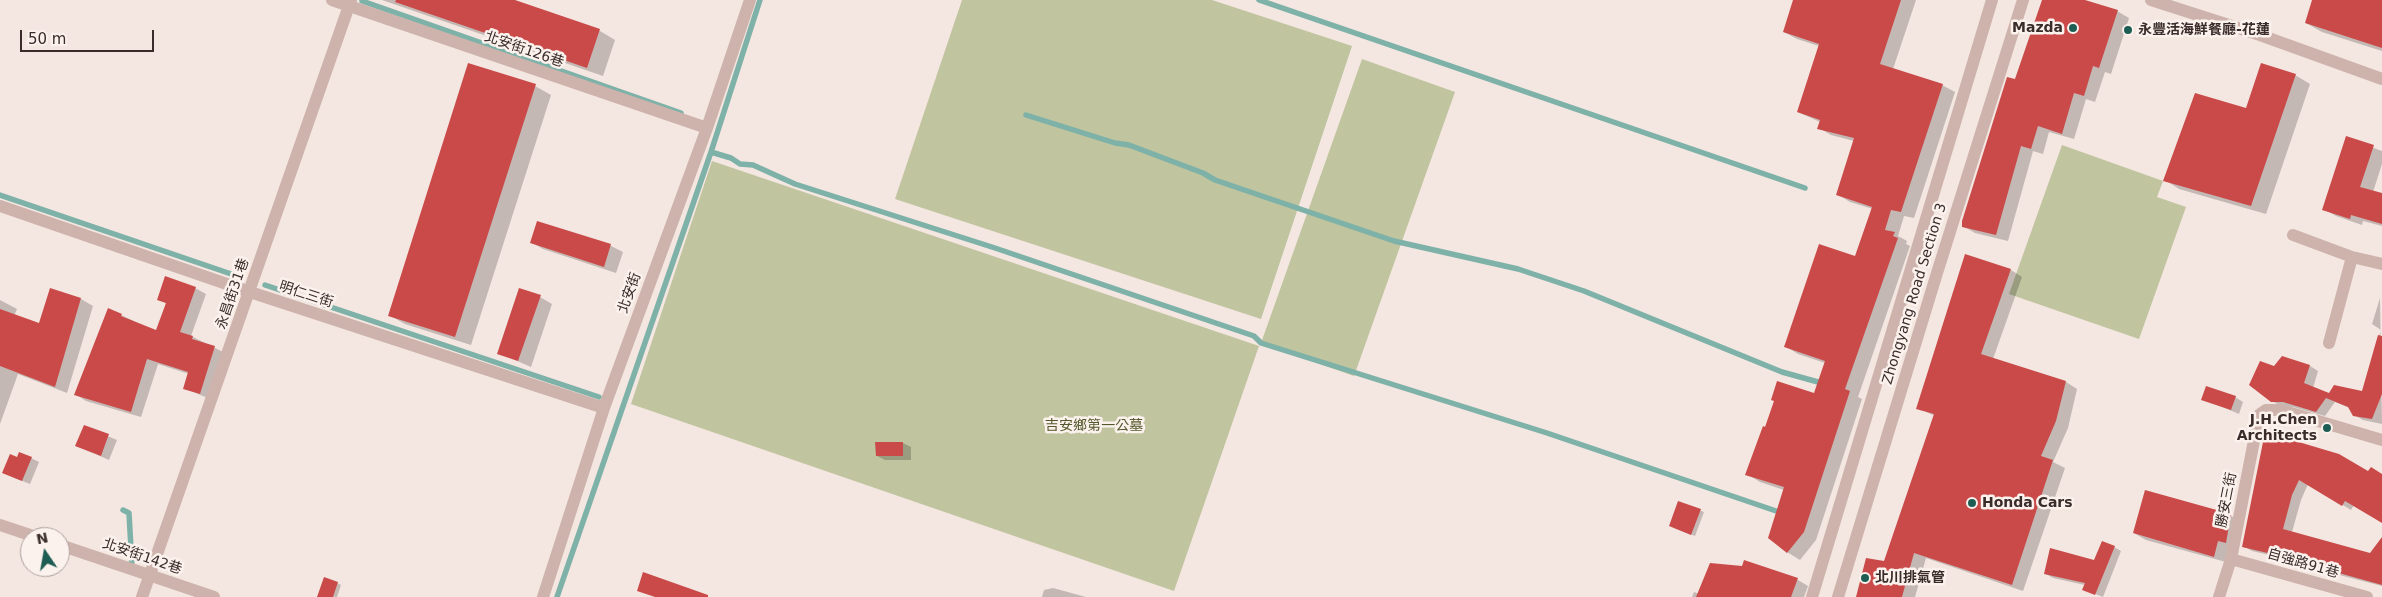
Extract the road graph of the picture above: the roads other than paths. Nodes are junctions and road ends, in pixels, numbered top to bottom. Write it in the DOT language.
graph roads {
  1 [pos="332,0"];
  2 [pos="750,0"];
  3 [pos="1992,0"];
  4 [pos="2023,0"];
  5 [pos="2151,0"];
  6 [pos="350,3"];
  7 [pos="2382,79"];
  8 [pos="707,128"];
  9 [pos="0,206"];
  10 [pos="2293,235"];
  11 [pos="2352,257"];
  12 [pos="2382,264"];
  13 [pos="250,292"];
  14 [pos="2329,343"];
  15 [pos="604,408"];
  16 [pos="2382,440"];
  17 [pos="0,525"];
  18 [pos="20,532"];
  19 [pos="70,548"];
  20 [pos="2231,559"];
  21 [pos="150,575"];
  22 [pos="142,597"];
  23 [pos="214,597"];
  24 [pos="543,597"];
  25 [pos="1812,597"];
  26 [pos="1838,597"];
  27 [pos="2219,597"];
  28 [pos="2367,597"];
  1 -- 6 [label="street, 北安街126巷"];
  2 -- 8 [label="street, 北安街"];
  3 -- 25 [label="street, Zhongyang Road Section 3"];
  4 -- 26 [label="street, Zhongyang Road Section 3"];
  5 -- 7 [label="street"];
  6 -- 8 [label="street, 北安街126巷"];
  6 -- 13 [label="street, 永昌街31巷"];
  8 -- 15 [label="street, 北安街"];
  9 -- 13 [label="street, 明仁三街"];
  10 -- 11 [label="street"];
  11 -- 12 [label="street"];
  11 -- 14 [label="street"];
  13 -- 15 [label="street, 明仁三街"];
  13 -- 21 [label="street, 永昌街31巷"];
  15 -- 24 [label="street, 北安街"];
  16 -- 20 [label="street, 勝安三街"];
  17 -- 18 [label="street"];
  19 -- 21 [label="street, 北安街142巷"];
  20 -- 27 [label="street, 勝安三街"];
  20 -- 28 [label="street, 自強路91巷"];
  21 -- 22 [label="street, 永昌街31巷"];
  21 -- 23 [label="street, 北安街142巷"];
}
